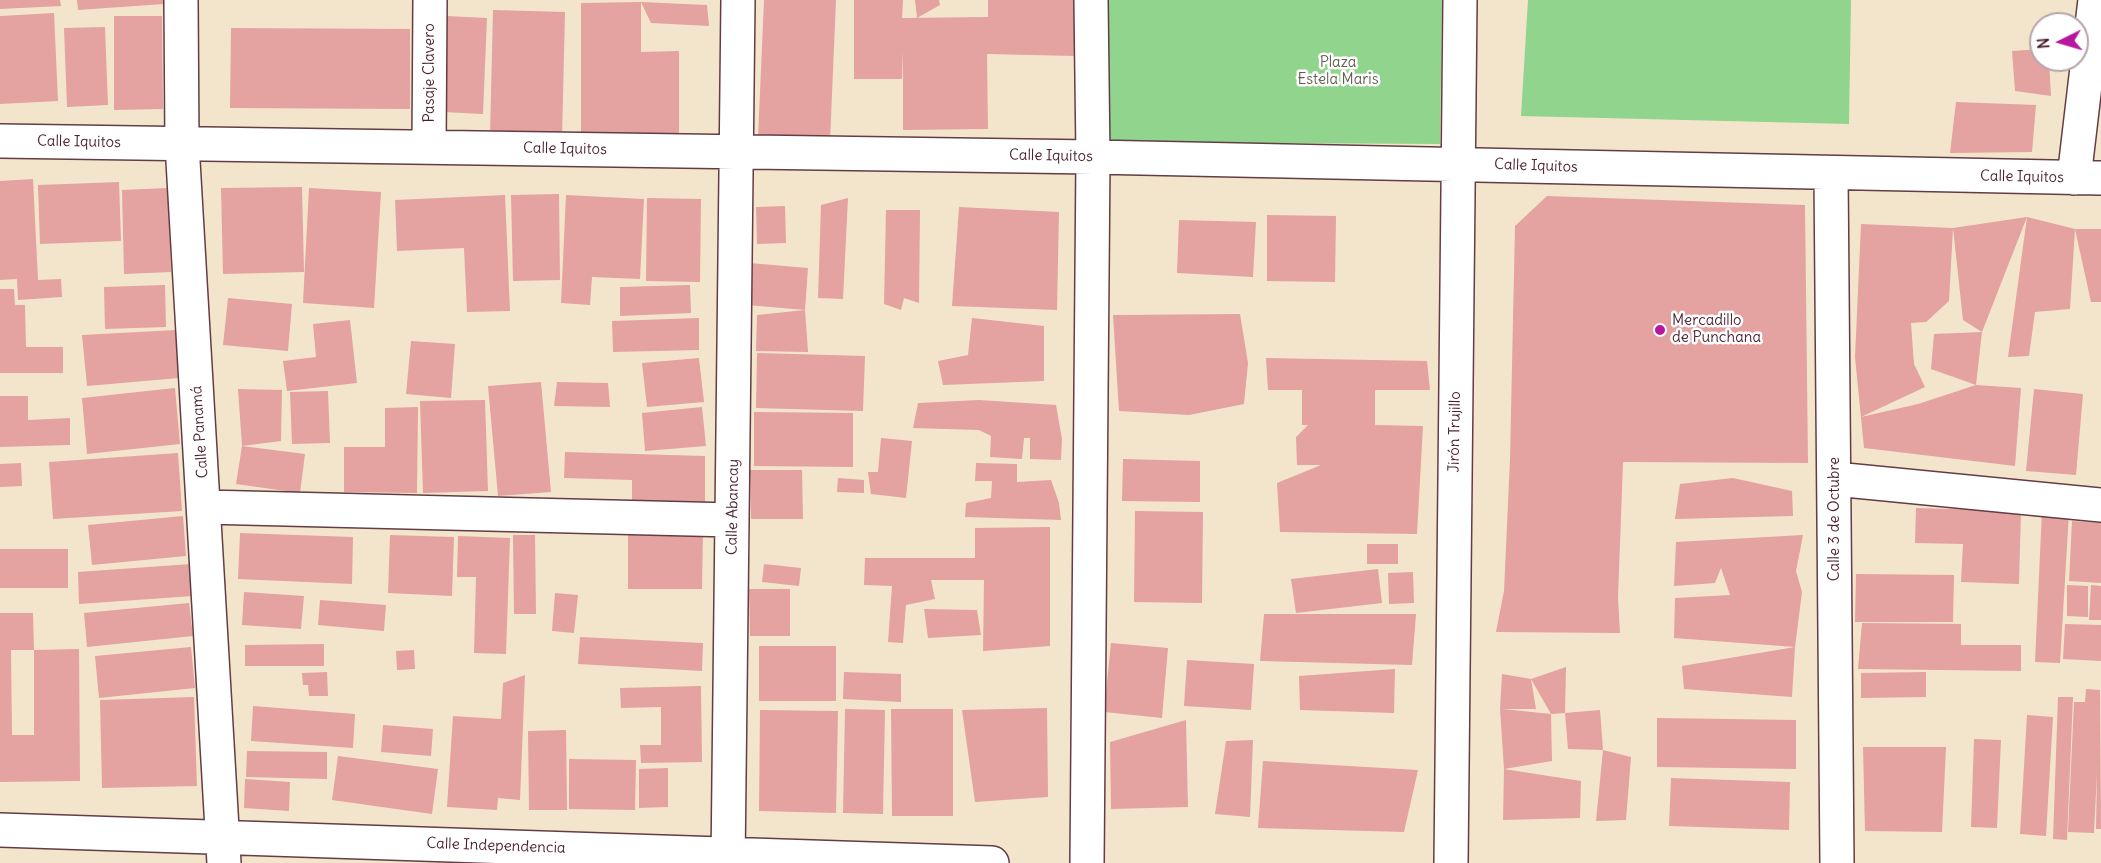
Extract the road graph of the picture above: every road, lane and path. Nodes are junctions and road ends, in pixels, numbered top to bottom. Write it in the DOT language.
graph roads {
  1 [pos="181,0"];
  2 [pos="430,0"];
  3 [pos="738,0"];
  4 [pos="1091,0"];
  5 [pos="1460,0"];
  6 [pos="2095,0"];
  7 [pos="0,141"];
  8 [pos="182,144"];
  9 [pos="429,147"];
  10 [pos="737,152"];
  11 [pos="1093,157"];
  12 [pos="1458,164"];
  13 [pos="1831,174"];
  14 [pos="2088,178"];
  15 [pos="1835,479"];
  16 [pos="2101,505"];
  17 [pos="205,507"];
  18 [pos="732,520"];
  19 [pos="0,830"];
  20 [pos="223,850"];
  21 [pos="728,858"];
  22 [pos="992,863"];
  23 [pos="1087,863"];
  24 [pos="1451,863"];
  25 [pos="1836,863"];
  1 -- 8 [label="street, Calle Panamá"];
  2 -- 9 [label="street, Pasaje Clavero"];
  3 -- 10 [label="street, Calle Abancay"];
  4 -- 11 [label="street"];
  5 -- 12 [label="street, Jirón Trujillo"];
  6 -- 14 [label="street"];
  7 -- 8 [label="street, Calle Iquitos"];
  8 -- 9 [label="street, Calle Iquitos"];
  8 -- 17 [label="street, Calle Panamá"];
  9 -- 10 [label="street, Calle Iquitos"];
  10 -- 11 [label="street, Calle Iquitos"];
  10 -- 18 [label="street, Calle Abancay"];
  11 -- 12 [label="street, Calle Iquitos"];
  11 -- 23 [label="street"];
  12 -- 13 [label="street, Calle Iquitos"];
  12 -- 24 [label="street, Jirón Trujillo"];
  13 -- 14 [label="street, Calle Iquitos"];
  13 -- 15 [label="street, Calle 3 de Octubre"];
  15 -- 16 [label="street"];
  15 -- 25 [label="street, Calle 3 de Octubre"];
  17 -- 18 [label="street"];
  17 -- 20 [label="street, Calle Panamá"];
  18 -- 21 [label="street, Calle Abancay"];
  19 -- 20 [label="street, Calle Independencia"];
  20 -- 21 [label="street, Calle Independencia"];
  21 -- 22 [label="street, Calle Independencia"];
}
